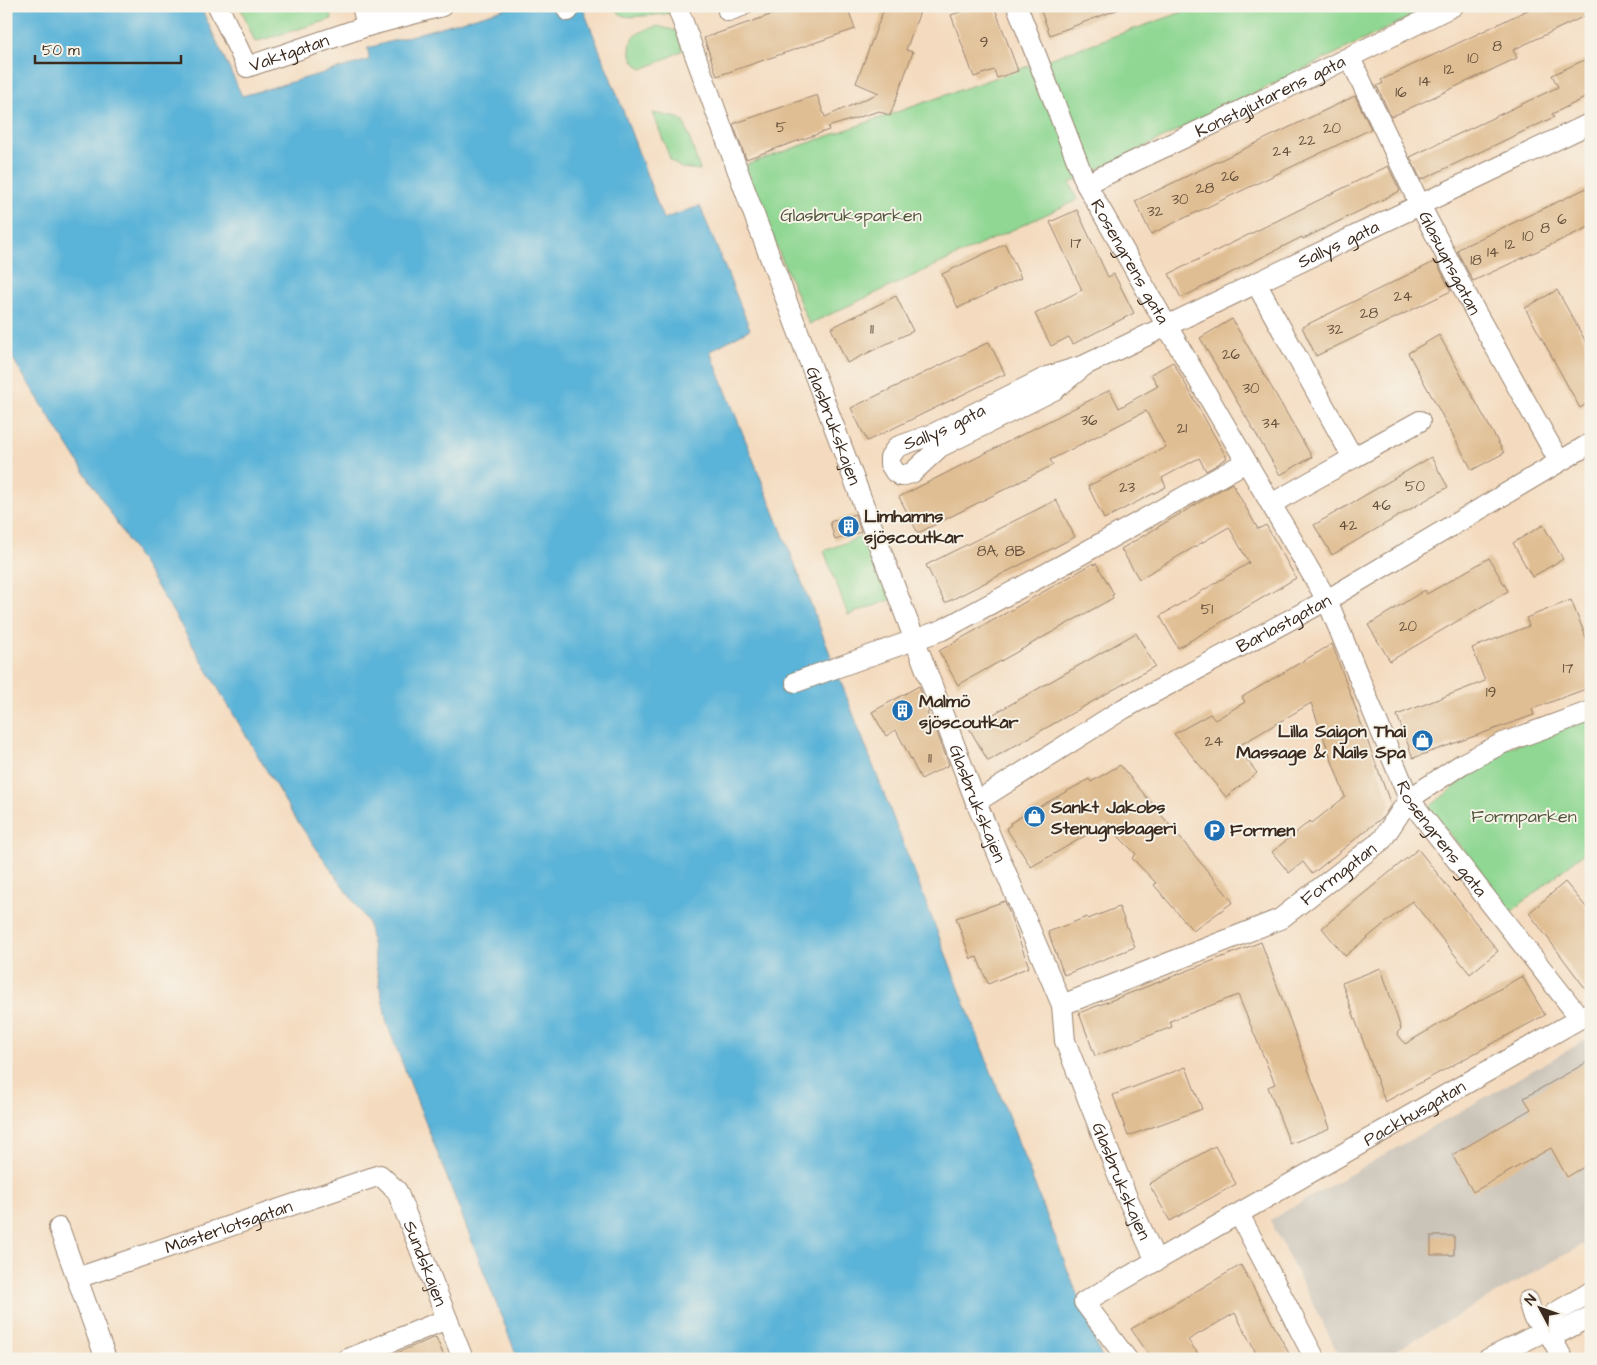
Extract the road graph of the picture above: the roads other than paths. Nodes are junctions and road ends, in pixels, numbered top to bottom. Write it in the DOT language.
graph roads {
  1 [pos="218,6"];
  2 [pos="362,6"];
  3 [pos="442,6"];
  4 [pos="677,6"];
  5 [pos="1017,6"];
  6 [pos="1453,6"];
  7 [pos="366,26"];
  8 [pos="1350,58"];
  9 [pos="1591,123"];
  10 [pos="1086,184"];
  11 [pos="1420,205"];
  12 [pos="1256,283"];
  13 [pos="1166,326"];
  14 [pos="1085,365"];
  15 [pos="1420,421"];
  16 [pos="1591,443"];
  17 [pos="1352,458"];
  18 [pos="1559,461"];
  19 [pos="1246,462"];
  20 [pos="1271,504"];
  21 [pos="1327,600"];
  22 [pos="915,639"];
  23 [pos="796,682"];
  24 [pos="1591,711"];
  25 [pos="1409,799"];
  26 [pos="976,802"];
  27 [pos="1062,1005"];
  28 [pos="1586,1015"];
  29 [pos="380,1175"];
  30 [pos="1239,1214"];
  31 [pos="59,1228"];
  32 [pos="1156,1261"];
  33 [pos="77,1278"];
  34 [pos="1591,1292"];
  35 [pos="1528,1301"];
  36 [pos="1591,1316"];
  37 [pos="448,1319"];
  38 [pos="1547,1330"];
  39 [pos="106,1359"];
  40 [pos="348,1359"];
  41 [pos="463,1359"];
  42 [pos="1127,1359"];
  43 [pos="1315,1359"];
  44 [pos="1488,1359"];
  45 [pos="1563,1359"];
  1 -- 7 [label="street, Vaktgatan"];
  2 -- 7 [label="street"];
  3 -- 7 [label="street"];
  4 -- 22 [label="street, Glasbrukskajen"];
  5 -- 10 [label="street, Rosengrens gata"];
  6 -- 8 [label="street, Konstgjutarens gata"];
  8 -- 10 [label="street, Konstgjutarens gata"];
  8 -- 11 [label="street, Glasugnsgatan"];
  9 -- 11 [label="street, Sallys gata"];
  10 -- 13 [label="street, Rosengrens gata"];
  11 -- 12 [label="street, Sallys gata"];
  11 -- 18 [label="street, Glasugnsgatan"];
  12 -- 13 [label="street, Sallys gata"];
  12 -- 17 [label="street"];
  13 -- 14 [label="street, Sallys gata"];
  13 -- 19 [label="street, Rosengrens gata"];
  14 -- 14 [label="street, Sallys gata"];
  15 -- 17 [label="street"];
  16 -- 18 [label="street, Barlastgatan"];
  17 -- 20 [label="street"];
  18 -- 21 [label="street, Barlastgatan"];
  19 -- 20 [label="street, Rosengrens gata"];
  19 -- 22 [label="street"];
  20 -- 21 [label="street, Rosengrens gata"];
  21 -- 25 [label="street, Rosengrens gata"];
  21 -- 26 [label="street, Barlastgatan"];
  22 -- 23 [label="street"];
  22 -- 26 [label="street, Glasbrukskajen"];
  24 -- 25 [label="street, Formgatan"];
  25 -- 27 [label="street, Formgatan"];
  25 -- 28 [label="street, Rosengrens gata"];
  26 -- 27 [label="street, Glasbrukskajen"];
  27 -- 32 [label="street, Glasbrukskajen"];
  28 -- 30 [label="street, Packhusgatan"];
  29 -- 33 [label="street, Mästerlotsgatan"];
  29 -- 37 [label="street, Sundskajen"];
  30 -- 32 [label="street, Packhusgatan"];
  30 -- 43 [label="street"];
  31 -- 33 [label="street"];
  32 -- 42 [label="street, Packhusgatan"];
  33 -- 39 [label="street"];
  34 -- 38 [label="street"];
  35 -- 38 [label="street"];
  36 -- 38 [label="street"];
  37 -- 40 [label="street"];
  37 -- 41 [label="street, Sundskajen"];
  38 -- 44 [label="street"];
  38 -- 45 [label="street"];
}
